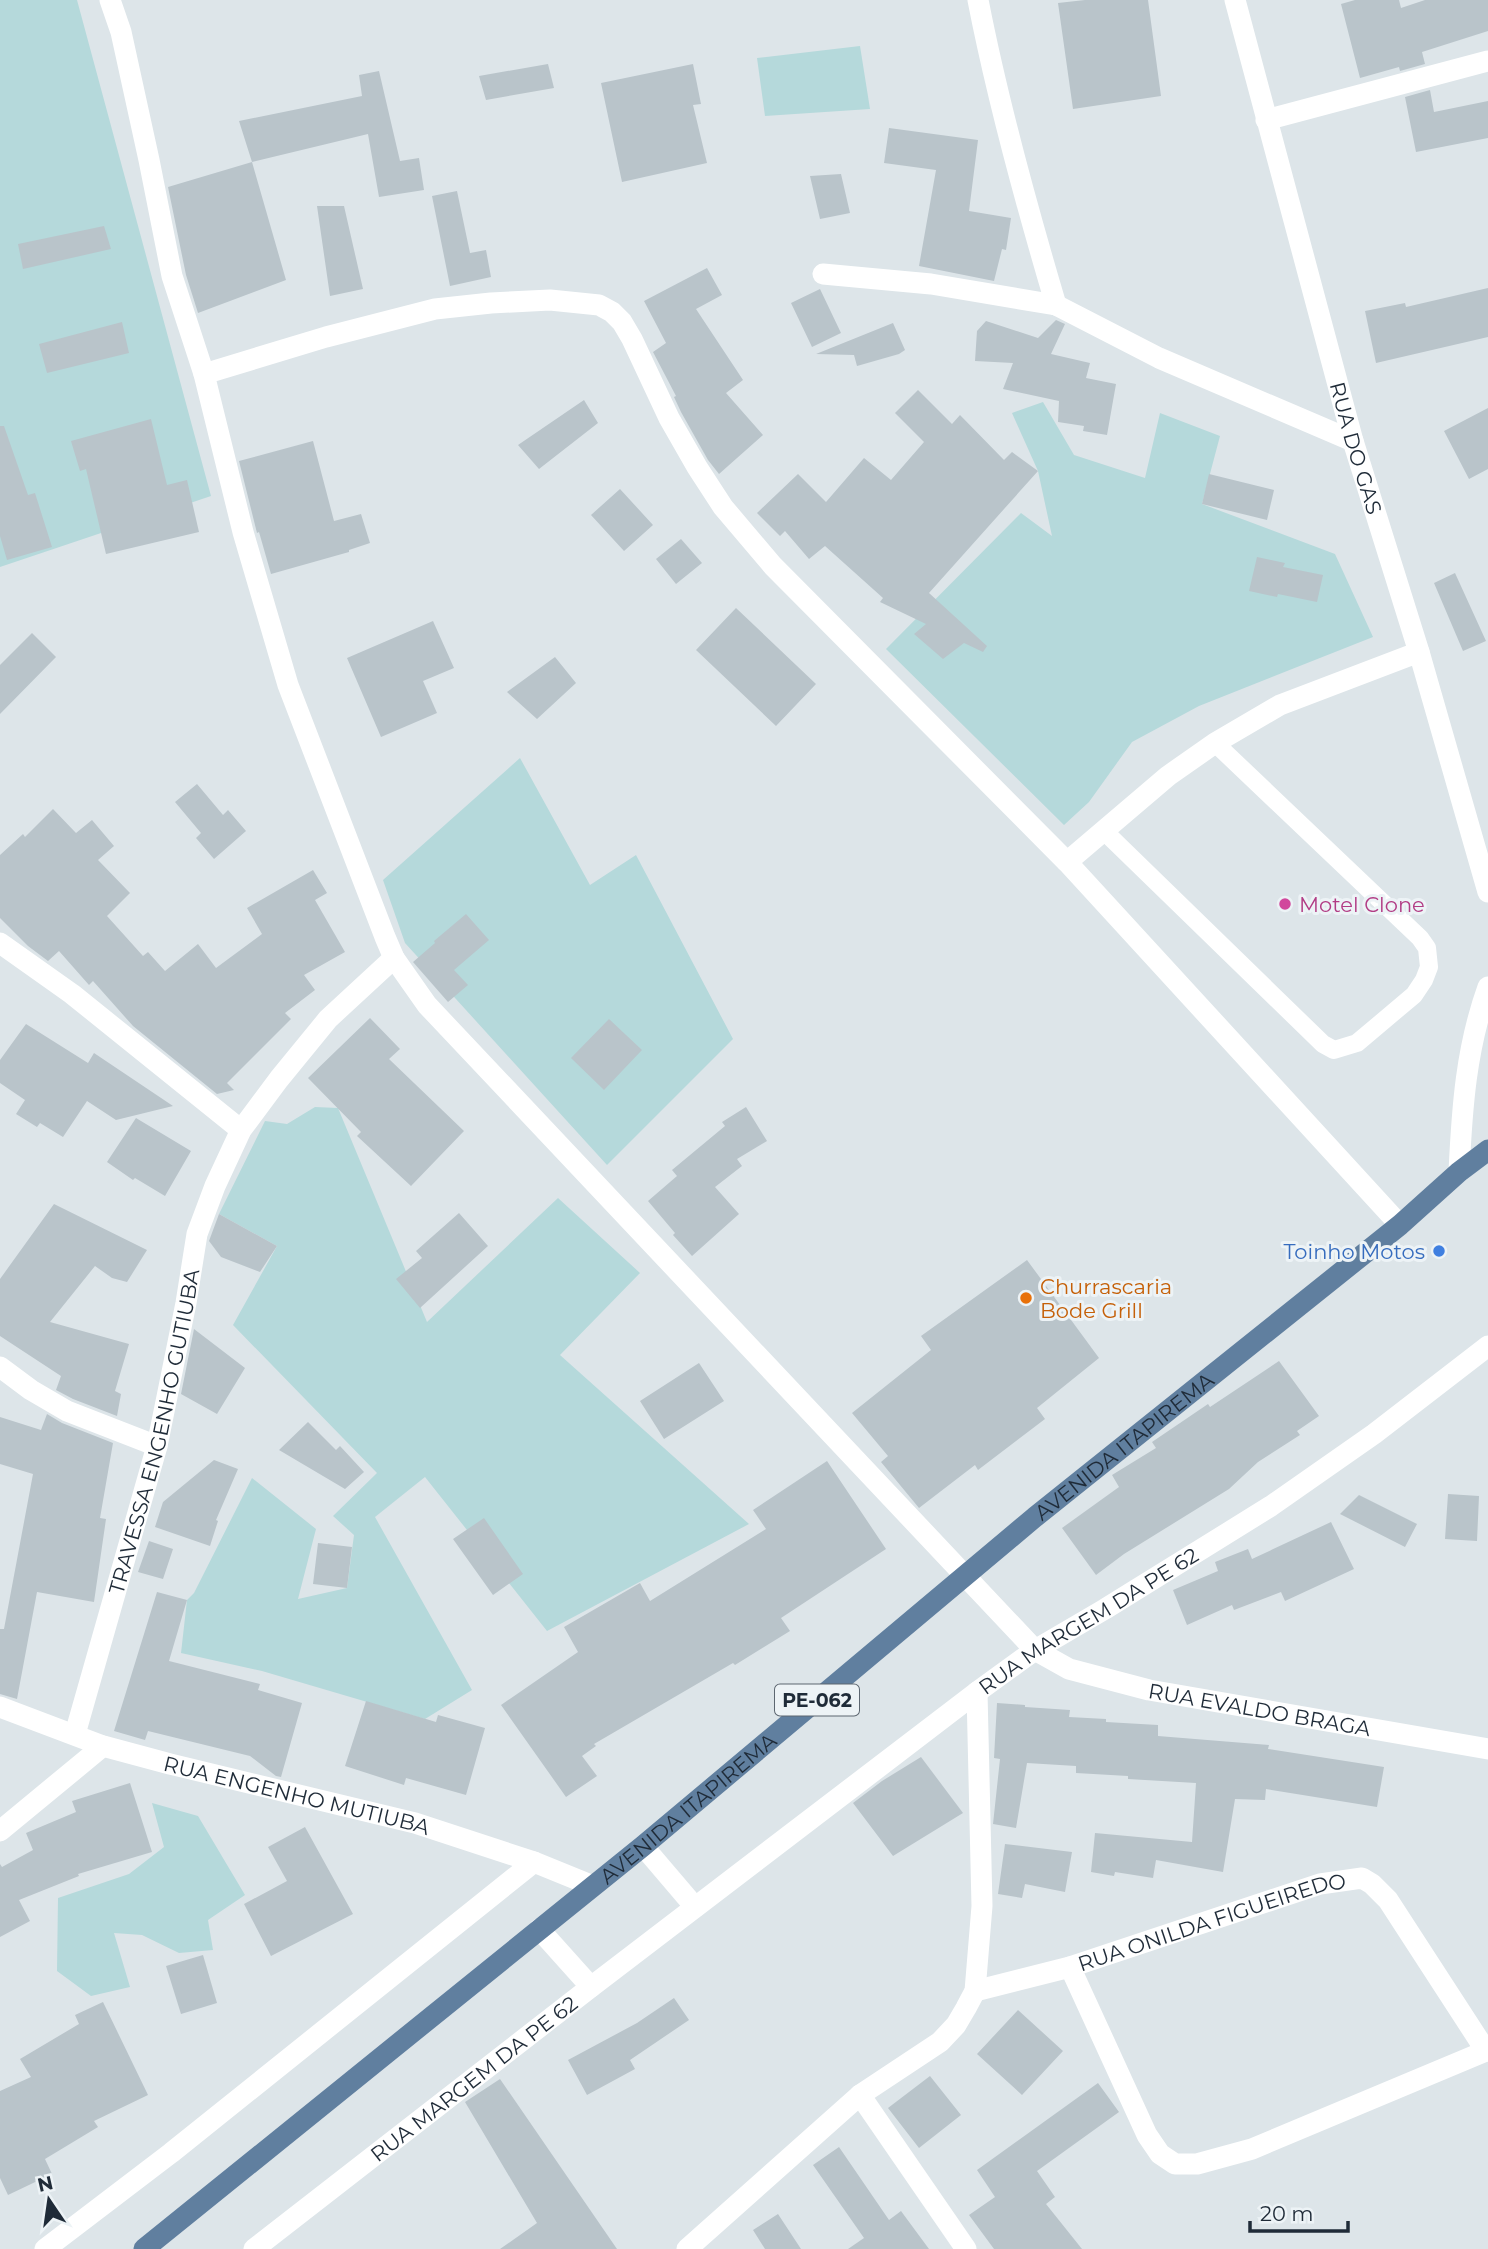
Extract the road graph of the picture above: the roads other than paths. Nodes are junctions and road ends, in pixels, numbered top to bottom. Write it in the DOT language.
graph roads {
  1 [pos="110,0"];
  2 [pos="978,0"];
  3 [pos="1235,0"];
  4 [pos="1488,61"];
  5 [pos="1266,120"];
  6 [pos="823,274"];
  7 [pos="1056,305"];
  8 [pos="204,374"];
  9 [pos="1353,441"];
  10 [pos="1419,652"];
  11 [pos="1215,743"];
  12 [pos="1104,831"];
  13 [pos="1067,862"];
  14 [pos="1488,892"];
  15 [pos="0,943"];
  16 [pos="394,958"];
  17 [pos="1488,986"];
  18 [pos="241,1130"];
  19 [pos="1488,1150"];
  20 [pos="1458,1172"];
  21 [pos="1400,1225"];
  22 [pos="1488,1346"];
  23 [pos="0,1367"];
  24 [pos="157,1446"];
  25 [pos="965,1576"];
  26 [pos="1035,1650"];
  27 [pos="977,1692"];
  28 [pos="0,1707"];
  29 [pos="75,1734"];
  30 [pos="103,1746"];
  31 [pos="1488,1749"];
  32 [pos="0,1831"];
  33 [pos="643,1846"];
  34 [pos="534,1862"];
  35 [pos="593,1886"];
  36 [pos="695,1907"];
  37 [pos="539,1929"];
  38 [pos="1070,1967"];
  39 [pos="591,1987"];
  40 [pos="975,1991"];
  41 [pos="1487,2051"];
  42 [pos="860,2095"];
  43 [pos="146,2248"];
  44 [pos="45,2249"];
  45 [pos="254,2249"];
  46 [pos="687,2249"];
  47 [pos="966,2249"];
  1 -- 8 [label="street, RUA EVALDO BRAGA"];
  2 -- 7 [label="street"];
  3 -- 5 [label="street, RUA DO GAS"];
  4 -- 5 [label="street"];
  5 -- 9 [label="street, RUA DO GAS"];
  6 -- 7 [label="street"];
  7 -- 9 [label="street"];
  8 -- 13 [label="street"];
  8 -- 16 [label="street, RUA EVALDO BRAGA"];
  9 -- 10 [label="street, RUA DO GAS"];
  10 -- 11 [label="street"];
  10 -- 14 [label="street, RUA DO GAS"];
  11 -- 12 [label="street"];
  11 -- 12 [label="lane"];
  12 -- 13 [label="street"];
  13 -- 21 [label="street"];
  15 -- 18 [label="street"];
  16 -- 18 [label="street, TRAVESSA ENGENHO GUTIUBA"];
  16 -- 25 [label="street, RUA EVALDO BRAGA"];
  17 -- 20 [label="street"];
  18 -- 24 [label="street, TRAVESSA ENGENHO GUTIUBA"];
  19 -- 20 [label="main road, AVENIDA ITAPIREMA / PE-062"];
  20 -- 21 [label="main road, AVENIDA ITAPIREMA / PE-062"];
  21 -- 25 [label="main road, AVENIDA ITAPIREMA / PE-062"];
  22 -- 26 [label="street, RUA MARGEM DA PE 62"];
  23 -- 24 [label="street"];
  24 -- 29 [label="street, TRAVESSA ENGENHO GUTIUBA"];
  25 -- 26 [label="street, RUA EVALDO BRAGA"];
  25 -- 33 [label="main road, AVENIDA ITAPIREMA / PE-062"];
  26 -- 27 [label="street, RUA MARGEM DA PE 62"];
  26 -- 31 [label="street, RUA EVALDO BRAGA"];
  27 -- 36 [label="street, RUA MARGEM DA PE 62"];
  27 -- 40 [label="street"];
  28 -- 29 [label="street, RUA ENGENHO MUTIUBA"];
  29 -- 30 [label="street, RUA ENGENHO MUTIUBA"];
  30 -- 32 [label="street"];
  30 -- 34 [label="street, RUA ENGENHO MUTIUBA"];
  33 -- 35 [label="main road, AVENIDA ITAPIREMA / PE-062"];
  33 -- 36 [label="street"];
  34 -- 35 [label="street, RUA ENGENHO MUTIUBA"];
  34 -- 44 [label="street"];
  35 -- 37 [label="main road, AVENIDA ITAPIREMA / PE-062"];
  36 -- 39 [label="street, RUA MARGEM DA PE 62"];
  37 -- 39 [label="street"];
  37 -- 43 [label="main road, AVENIDA ITAPIREMA / PE-062"];
  38 -- 40 [label="street, RUA ONILDA FIGUEIREDO"];
  38 -- 41 [label="street, RUA ONILDA FIGUEIREDO"];
  38 -- 41 [label="street"];
  39 -- 45 [label="street, RUA MARGEM DA PE 62"];
  40 -- 42 [label="street"];
  42 -- 46 [label="street"];
  42 -- 47 [label="street"];
}
